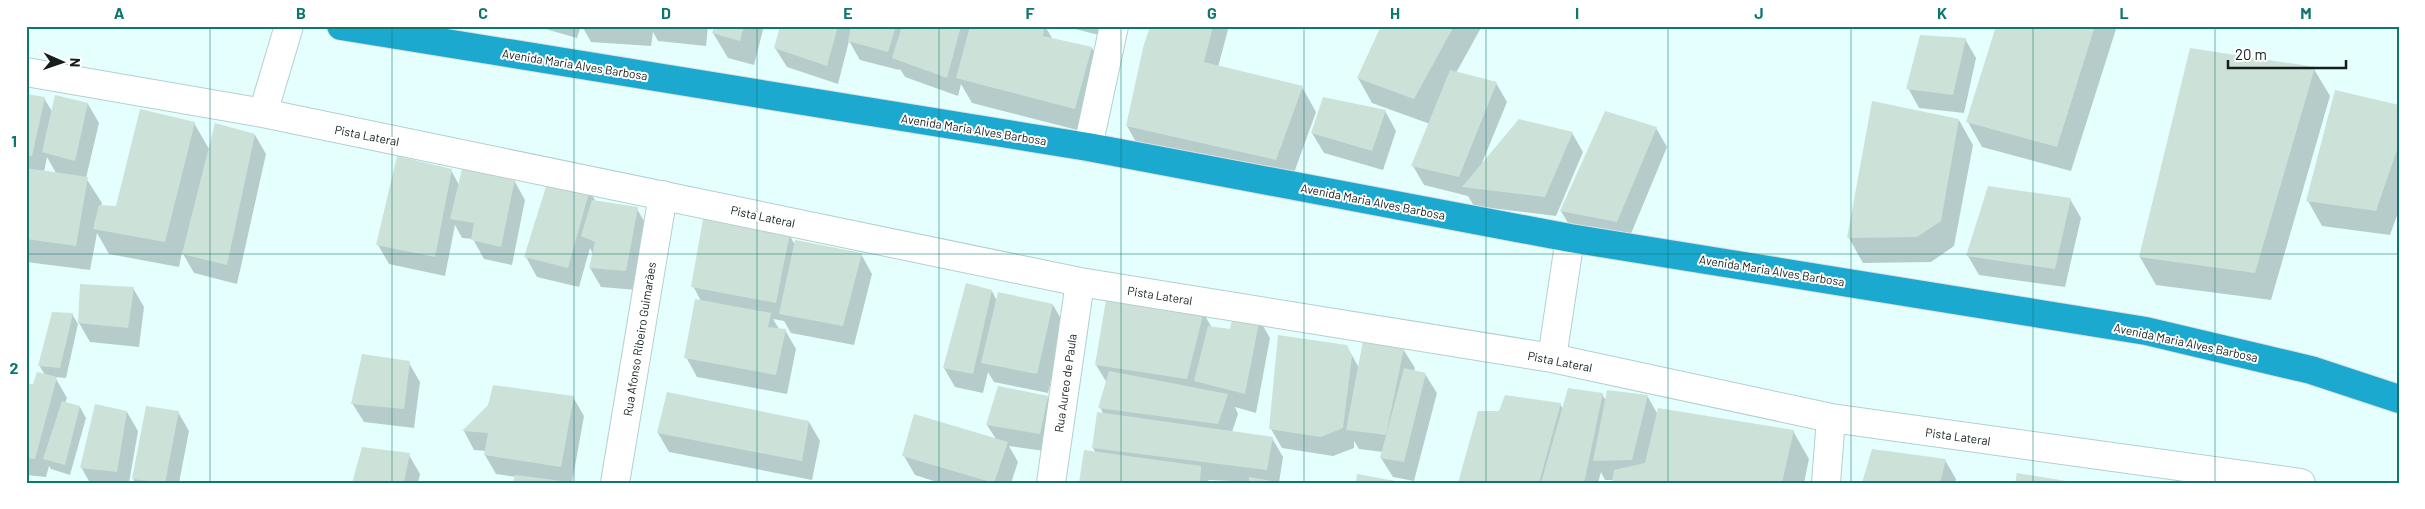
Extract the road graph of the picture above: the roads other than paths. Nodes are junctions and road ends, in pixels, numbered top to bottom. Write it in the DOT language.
graph roads {
  1 [pos="289,26"];
  2 [pos="341,26"];
  3 [pos="1114,26"];
  4 [pos="26,72"];
  5 [pos="263,113"];
  6 [pos="1088,147"];
  7 [pos="663,195"];
  8 [pos="1570,238"];
  9 [pos="1080,282"];
  10 [pos="1552,358"];
  11 [pos="2399,399"];
  12 [pos="1831,418"];
  13 [pos="615,483"];
  14 [pos="1051,483"];
  15 [pos="1826,483"];
  16 [pos="2301,483"];
  1 -- 5 [label="street"];
  2 -- 6 [label="highway, Avenida Maria Alves Barbosa"];
  3 -- 6 [label="street"];
  4 -- 5 [label="street, Pista Lateral"];
  5 -- 7 [label="street, Pista Lateral"];
  6 -- 8 [label="highway, Avenida Maria Alves Barbosa"];
  7 -- 9 [label="street, Pista Lateral"];
  7 -- 13 [label="street, Rua Afonso Ribeiro Guimarães"];
  8 -- 10 [label="street"];
  8 -- 11 [label="highway, Avenida Maria Alves Barbosa"];
  9 -- 10 [label="street, Pista Lateral"];
  9 -- 14 [label="street, Rua Aureo de Paula"];
  10 -- 12 [label="street, Pista Lateral"];
  12 -- 15 [label="street"];
  12 -- 16 [label="street, Pista Lateral"];
}
